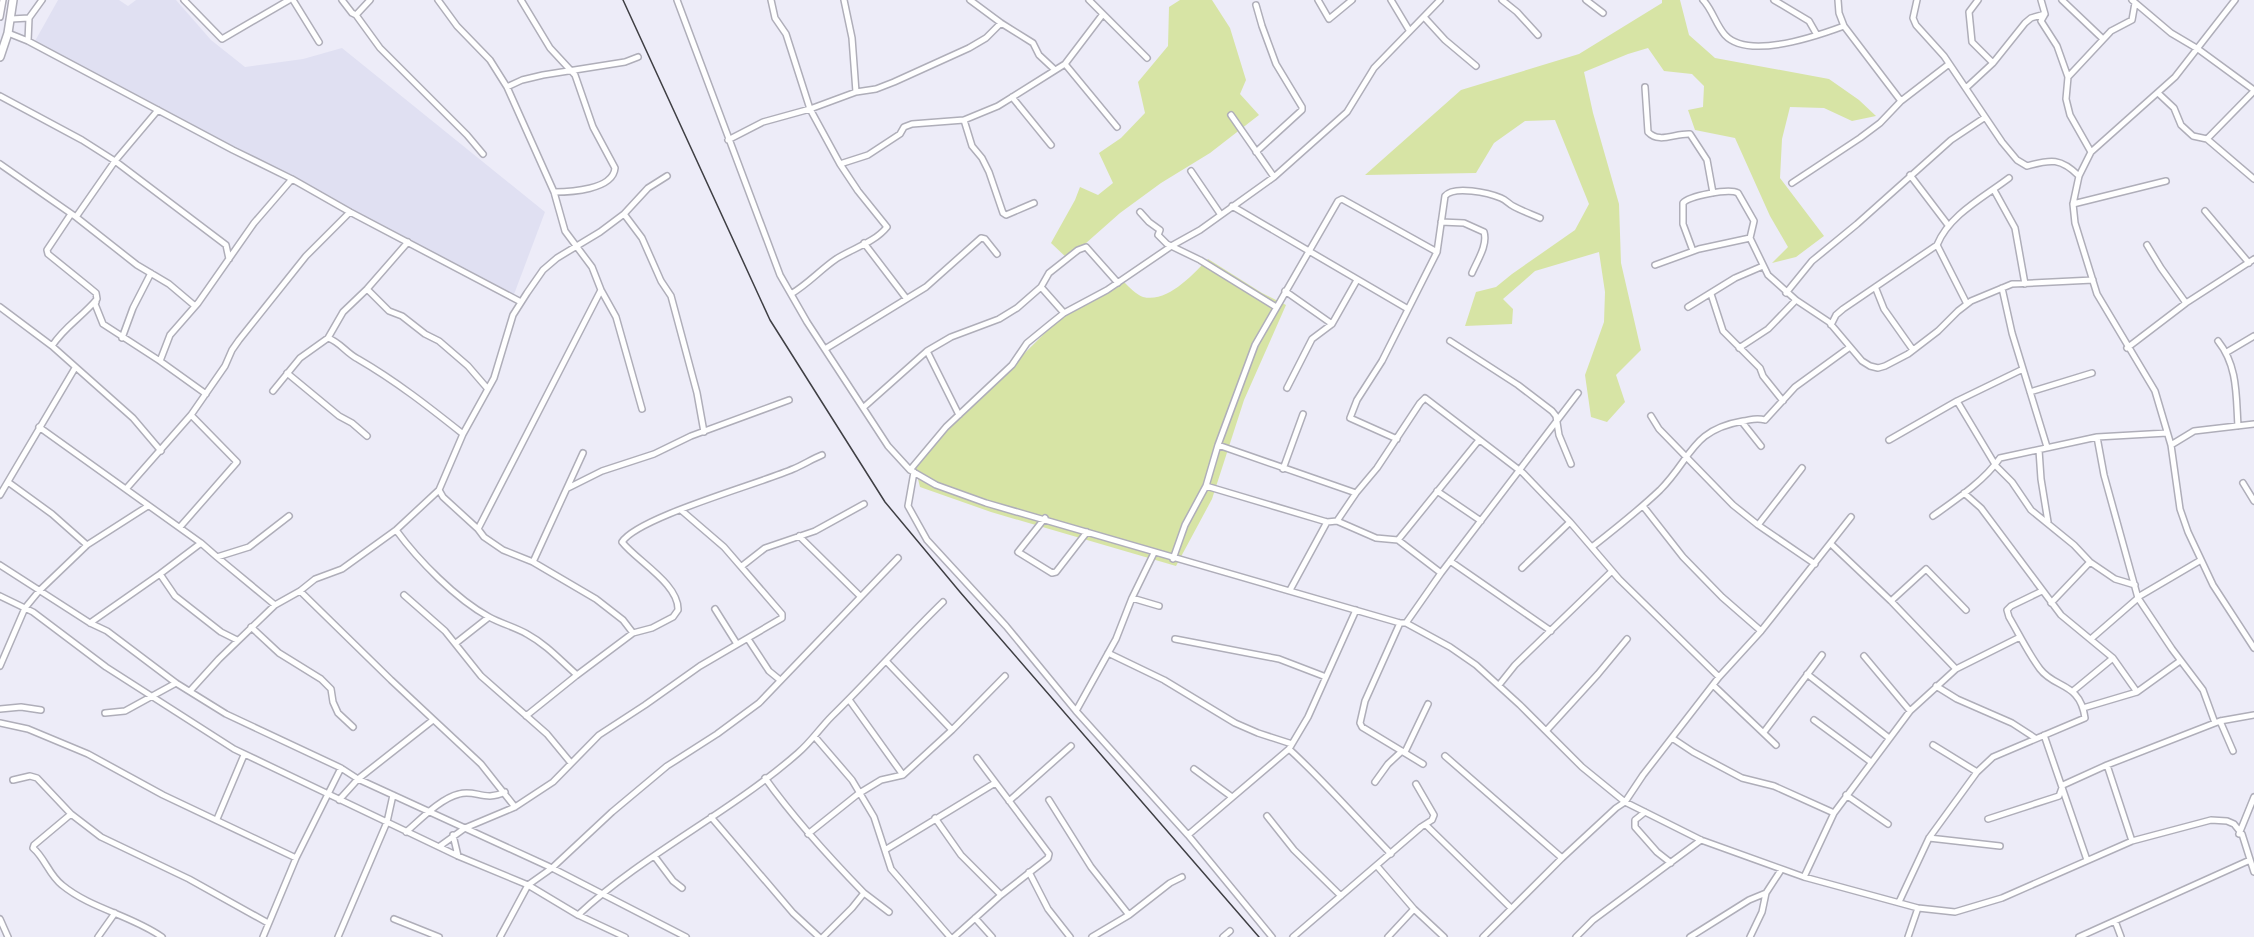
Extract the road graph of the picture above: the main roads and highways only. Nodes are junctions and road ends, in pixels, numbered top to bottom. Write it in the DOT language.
graph roads {
  1 [pos="13,0"];
  2 [pos="0,57"];
  1 -- 2 [label="main road"];
}
